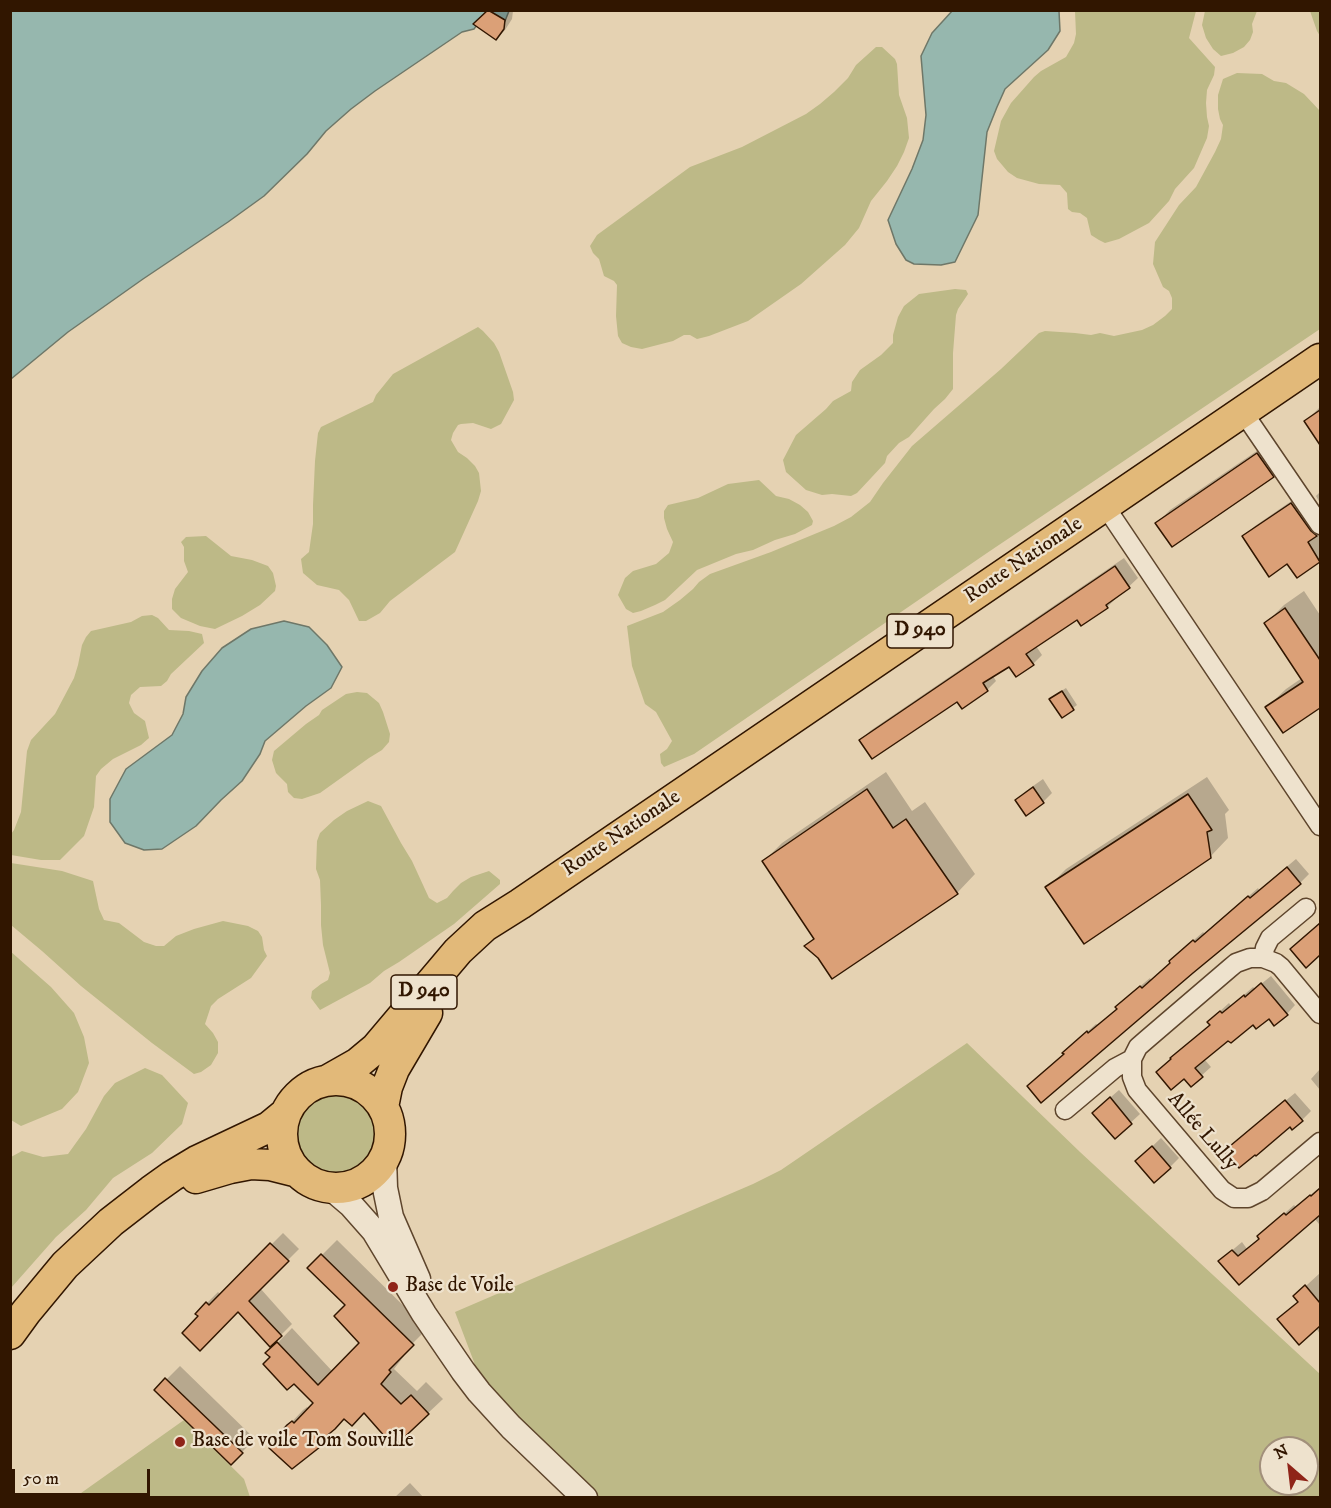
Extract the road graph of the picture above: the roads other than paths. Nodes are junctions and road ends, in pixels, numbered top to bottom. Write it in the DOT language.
graph roads {
  1 [pos="1320,359"];
  2 [pos="1243,412"];
  3 [pos="1105,506"];
  4 [pos="1320,525"];
  5 [pos="1320,826"];
  6 [pos="520,904"];
  7 [pos="1306,908"];
  8 [pos="1263,958"];
  9 [pos="1320,1014"];
  10 [pos="1132,1059"];
  11 [pos="328,1080"];
  12 [pos="383,1107"];
  13 [pos="1065,1110"];
  14 [pos="286,1113"];
  15 [pos="1320,1142"];
  16 [pos="384,1158"];
  17 [pos="298,1172"];
  18 [pos="331,1188"];
  19 [pos="128,1209"];
  20 [pos="10,1334"];
  21 [pos="454,1357"];
  22 [pos="585,1497"];
  1 -- 2 [label="main road, Route Nationale / D 940"];
  2 -- 3 [label="main road, Route Nationale / D 940"];
  2 -- 4 [label="street"];
  3 -- 5 [label="street"];
  3 -- 6 [label="main road, Route Nationale / D 940"];
  6 -- 11 [label="main road, D 940"];
  6 -- 12 [label="main road, D 940"];
  7 -- 8 [label="street"];
  8 -- 9 [label="street"];
  8 -- 10 [label="street"];
  10 -- 13 [label="street"];
  10 -- 15 [label="street, Allée Lully"];
  11 -- 12 [label="main road"];
  11 -- 14 [label="main road"];
  12 -- 16 [label="main road"];
  14 -- 17 [label="main road"];
  14 -- 19 [label="main road"];
  16 -- 18 [label="main road"];
  16 -- 21 [label="street"];
  17 -- 18 [label="main road"];
  17 -- 19 [label="main road"];
  18 -- 21 [label="street"];
  19 -- 20 [label="main road"];
  21 -- 22 [label="street"];
}
